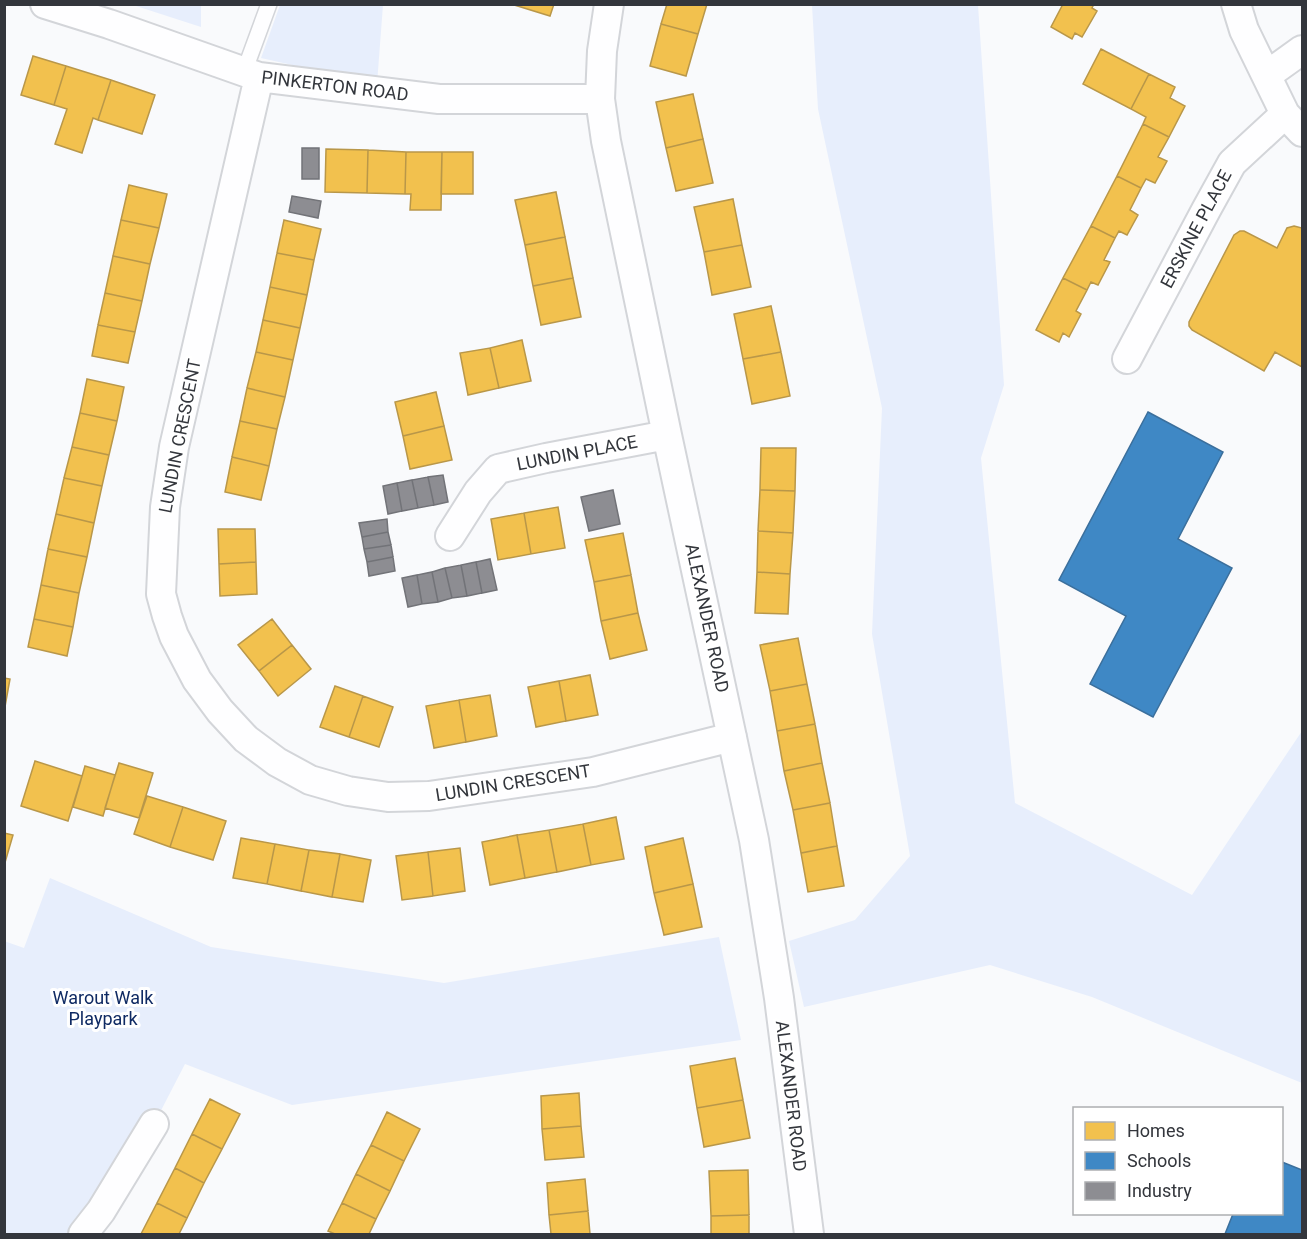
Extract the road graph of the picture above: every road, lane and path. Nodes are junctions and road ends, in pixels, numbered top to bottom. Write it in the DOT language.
graph roads {
  1 [pos="45,4"];
  2 [pos="269,4"];
  3 [pos="609,4"];
  4 [pos="1236,4"];
  5 [pos="1302,50"];
  6 [pos="251,74"];
  7 [pos="1267,75"];
  8 [pos="600,99"];
  9 [pos="1294,123"];
  10 [pos="1127,359"];
  11 [pos="667,435"];
  12 [pos="450,536"];
  13 [pos="732,737"];
  14 [pos="154,1124"];
  15 [pos="83,1234"];
  16 [pos="809,1234"];
  1 -- 6 [label="street, PINKERTON ROAD"];
  2 -- 6 [label="lane"];
  3 -- 8 [label="street, ALEXANDER ROAD"];
  4 -- 7 [label="street"];
  5 -- 7 [label="street"];
  6 -- 8 [label="street, PINKERTON ROAD"];
  6 -- 13 [label="street, LUNDIN CRESCENT"];
  7 -- 9 [label="street"];
  8 -- 11 [label="street, ALEXANDER ROAD"];
  9 -- 10 [label="street, ERSKINE PLACE"];
  11 -- 12 [label="street, LUNDIN PLACE"];
  11 -- 13 [label="street, ALEXANDER ROAD"];
  13 -- 16 [label="street, ALEXANDER ROAD"];
  14 -- 15 [label="street"];
}
